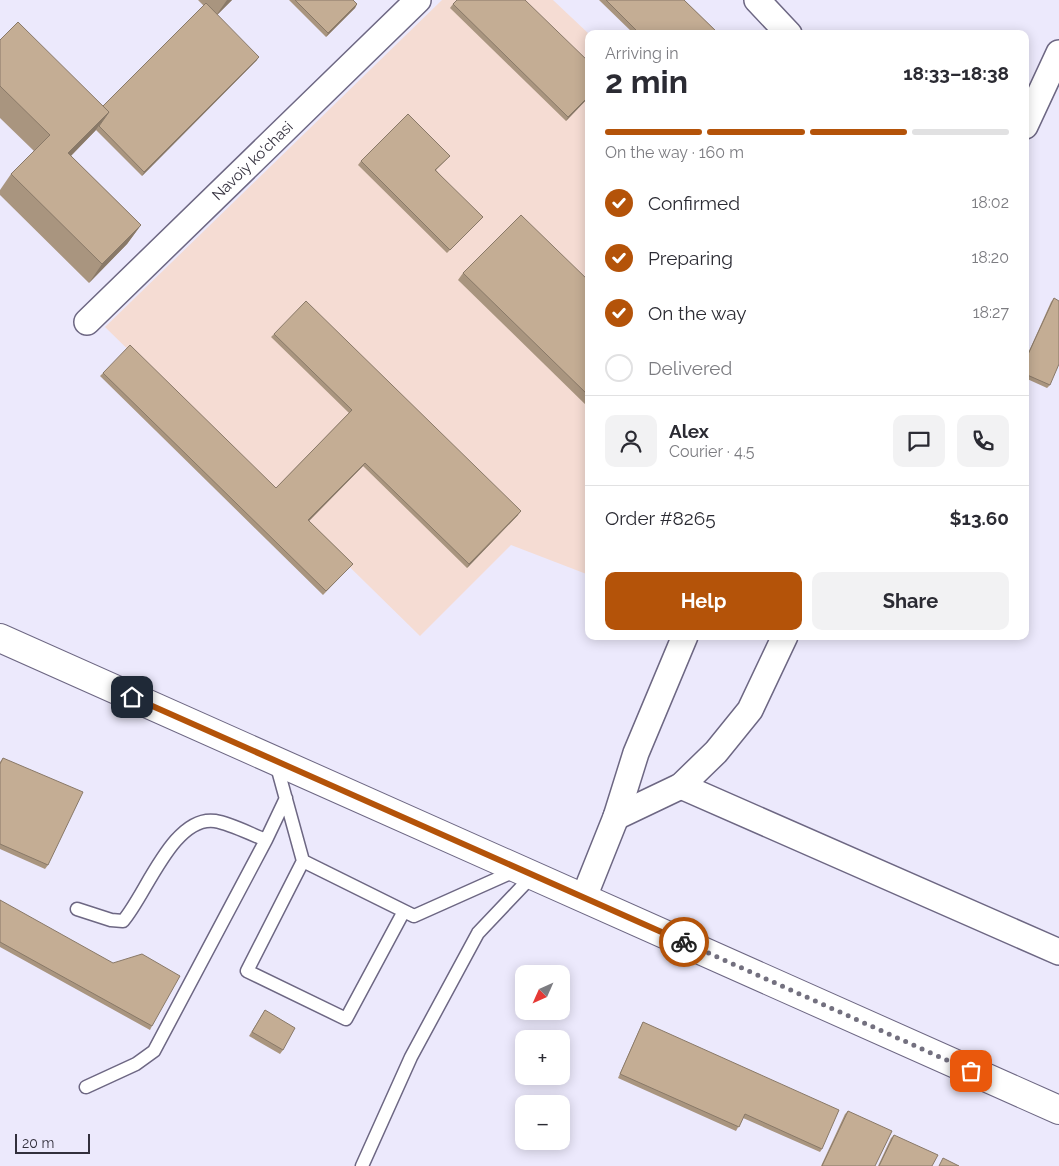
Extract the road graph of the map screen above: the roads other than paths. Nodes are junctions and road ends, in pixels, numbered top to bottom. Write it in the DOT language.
graph roads {
  1 [pos="418,0"];
  2 [pos="757,0"];
  3 [pos="785,30"];
  4 [pos="1059,53"];
  5 [pos="1029,117"];
  6 [pos="87,322"];
  7 [pos="0,638"];
  8 [pos="683,640"];
  9 [pos="783,640"];
  10 [pos="276,761"];
  11 [pos="681,786"];
  12 [pos="286,798"];
  13 [pos="616,817"];
  14 [pos="266,840"];
  15 [pos="303,861"];
  16 [pos="526,872"];
  17 [pos="584,898"];
  18 [pos="77,909"];
  19 [pos="404,911"];
  20 [pos="1059,952"];
  21 [pos="86,1087"];
  22 [pos="1059,1110"];
  23 [pos="362,1166"];
  1 -- 6 [label="street, Navoiy ko'chasi"];
  2 -- 3 [label="street"];
  4 -- 5 [label="street"];
  7 -- 10 [label="street"];
  8 -- 13 [label="street"];
  9 -- 11 [label="street"];
  10 -- 12 [label="lane"];
  10 -- 16 [label="street"];
  11 -- 13 [label="street"];
  11 -- 20 [label="street"];
  12 -- 14 [label="lane"];
  12 -- 15 [label="lane"];
  13 -- 17 [label="street"];
  14 -- 18 [label="lane"];
  14 -- 21 [label="lane"];
  15 -- 19 [label="lane"];
  15 -- 19 [label="lane"];
  16 -- 17 [label="street"];
  16 -- 19 [label="lane"];
  16 -- 23 [label="lane"];
  17 -- 22 [label="street"];
}
